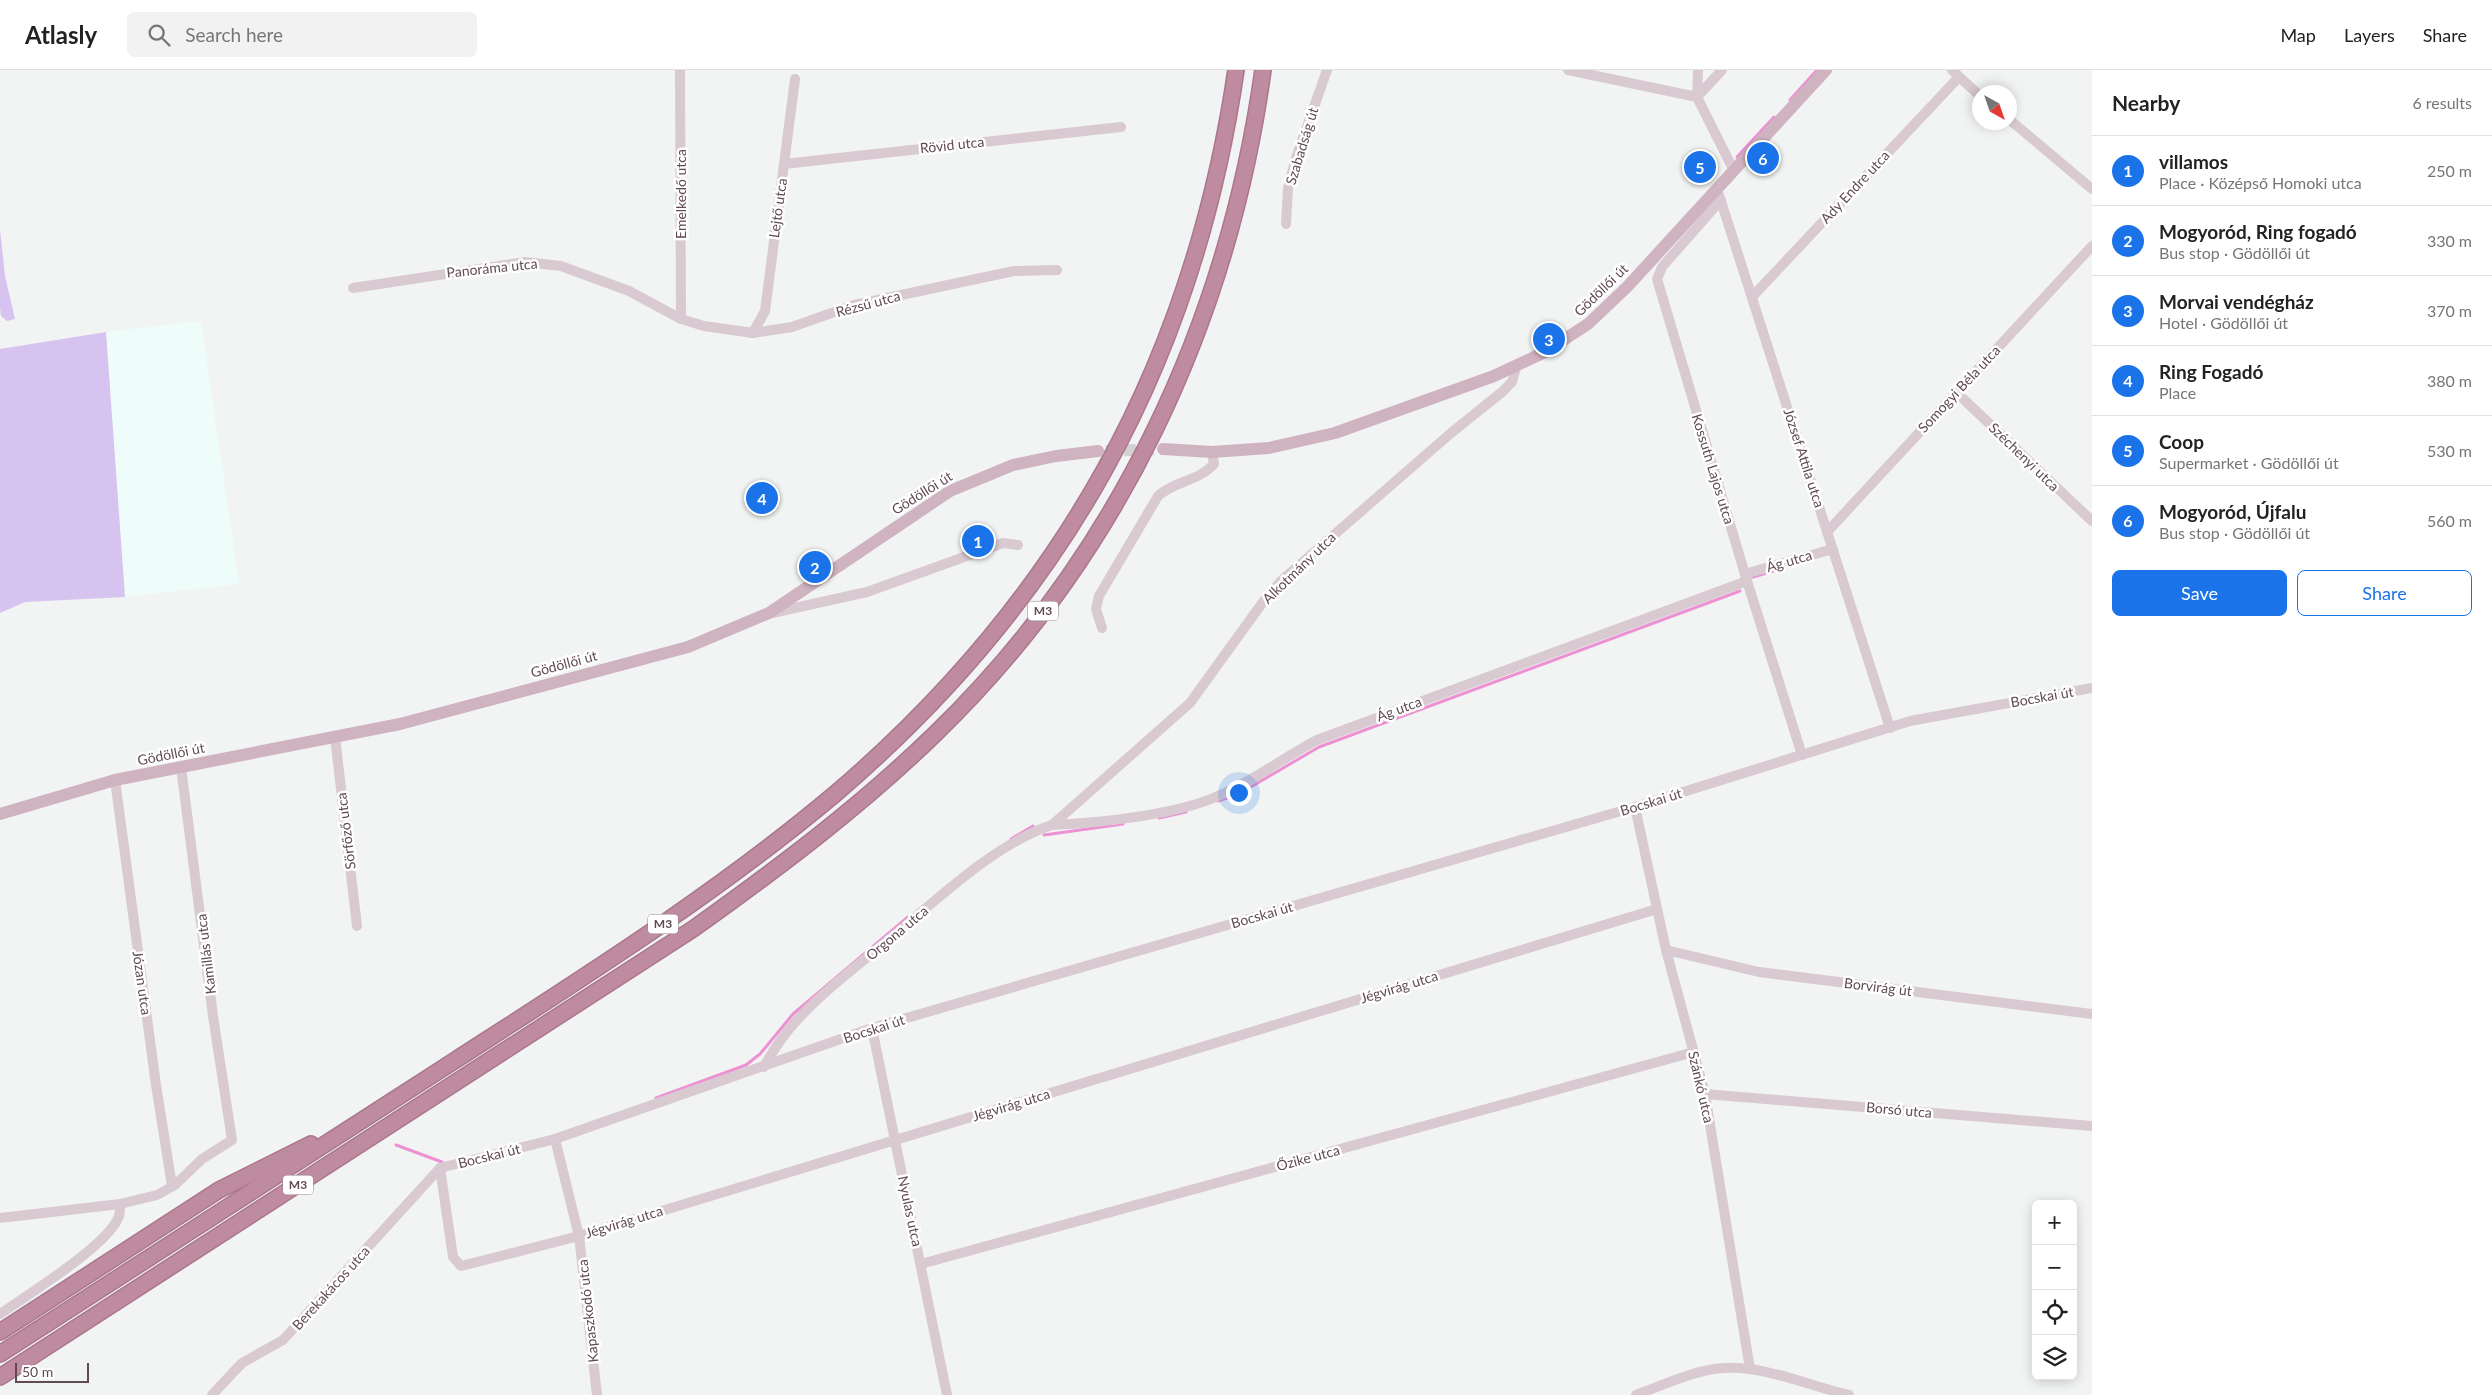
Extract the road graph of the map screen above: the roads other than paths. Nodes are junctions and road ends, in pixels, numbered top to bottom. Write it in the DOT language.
graph roads {
  1 [pos="680,70"];
  2 [pos="1236,70"];
  3 [pos="1263,70"];
  4 [pos="1327,70"];
  5 [pos="1568,70"];
  6 [pos="1698,70"];
  7 [pos="1722,70"];
  8 [pos="1826,70"];
  9 [pos="1955,74"];
  10 [pos="795,80"];
  11 [pos="1972,89"];
  12 [pos="1697,96"];
  13 [pos="2017,126"];
  14 [pos="1121,127"];
  15 [pos="784,164"];
  16 [pos="1734,171"];
  17 [pos="2092,189"];
  18 [pos="1719,194"];
  19 [pos="1286,224"];
  20 [pos="2092,246"];
  21 [pos="1057,270"];
  22 [pos="353,288"];
  23 [pos="1752,297"];
  24 [pos="681,319"];
  25 [pos="753,333"];
  26 [pos="1516,368"];
  27 [pos="1956,392"];
  28 [pos="1163,449"];
  29 [pos="1098,451"];
  30 [pos="1212,452"];
  31 [pos="2092,521"];
  32 [pos="1827,532"];
  33 [pos="1018,544"];
  34 [pos="1833,549"];
  35 [pos="1746,577"];
  36 [pos="769,613"];
  37 [pos="1102,628"];
  38 [pos="2092,688"];
  39 [pos="1890,728"];
  40 [pos="335,737"];
  41 [pos="1802,756"];
  42 [pos="181,767"];
  43 [pos="115,780"];
  44 [pos="1635,808"];
  45 [pos="0,814"];
  46 [pos="1052,825"];
  47 [pos="1657,909"];
  48 [pos="357,926"];
  49 [pos="1666,950"];
  50 [pos="2092,1014"];
  51 [pos="872,1028"];
  52 [pos="1694,1052"];
  53 [pos="764,1067"];
  54 [pos="1706,1094"];
  55 [pos="375,1112"];
  56 [pos="2092,1126"];
  57 [pos="555,1140"];
  58 [pos="896,1140"];
  59 [pos="440,1168"];
  60 [pos="172,1186"];
  61 [pos="120,1204"];
  62 [pos="0,1218"];
  63 [pos="579,1236"];
  64 [pos="921,1264"];
  65 [pos="0,1314"];
  66 [pos="0,1332"];
  67 [pos="0,1354"];
  68 [pos="1750,1369"];
  69 [pos="0,1377"];
  70 [pos="212,1395"];
  71 [pos="597,1395"];
  72 [pos="947,1395"];
  73 [pos="1636,1395"];
  74 [pos="1849,1395"];
  1 -- 24 [label="street, Emelkedő utca"];
  2 -- 55 [label="highway, M3"];
  3 -- 69 [label="highway, M3"];
  4 -- 19 [label="street, Szabadság út"];
  5 -- 12 [label="street"];
  6 -- 12 [label="street"];
  7 -- 12 [label="street"];
  8 -- 16 [label="main road, Gödöllői út"];
  9 -- 11 [label="street"];
  9 -- 23 [label="street, Ady Endre utca"];
  10 -- 15 [label="street, Lejtő utca"];
  12 -- 16 [label="street"];
  13 -- 17 [label="street"];
  14 -- 15 [label="street, Rövid utca"];
  15 -- 25 [label="street, Lejtő utca"];
  16 -- 18 [label="main road, Gödöllői út"];
  18 -- 23 [label="street, József Attila utca"];
  18 -- 26 [label="main road, Gödöllői út"];
  18 -- 35 [label="street, Kossuth Lajos utca"];
  20 -- 27 [label="street, Somogyi Béla utca"];
  21 -- 25 [label="street, Rézsű utca"];
  22 -- 24 [label="street, Panoráma utca"];
  23 -- 32 [label="street, József Attila utca"];
  24 -- 25 [label="street, Rézsű utca"];
  26 -- 30 [label="main road, Gödöllői út"];
  26 -- 46 [label="street, Alkotmány utca"];
  27 -- 31 [label="street, Széchenyi utca"];
  27 -- 32 [label="street, Somogyi Béla utca"];
  28 -- 30 [label="main road, Gödöllői út"];
  29 -- 36 [label="main road, Gödöllői út"];
  30 -- 37 [label="street"];
  32 -- 34 [label="street, József Attila utca"];
  33 -- 36 [label="street"];
  34 -- 35 [label="street, Ág utca"];
  34 -- 39 [label="street, József Attila utca"];
  35 -- 41 [label="street, Kossuth Lajos utca"];
  35 -- 46 [label="street, Ág utca"];
  36 -- 40 [label="main road, Gödöllői út"];
  38 -- 39 [label="street, Bocskai út"];
  39 -- 41 [label="street, Bocskai út"];
  40 -- 42 [label="main road, Gödöllői út"];
  40 -- 48 [label="street, Sörfőző utca"];
  41 -- 44 [label="street, Bocskai út"];
  42 -- 43 [label="main road, Gödöllői út"];
  42 -- 60 [label="street, Kamillás utca"];
  43 -- 45 [label="main road, Gödöllői út"];
  43 -- 60 [label="street, Józan utca"];
  44 -- 47 [label="street, Szánkó utca"];
  44 -- 51 [label="street, Bocskai út"];
  46 -- 53 [label="street, Orgona utca"];
  47 -- 49 [label="street, Szánkó utca"];
  47 -- 58 [label="street, Jégvirág utca"];
  49 -- 50 [label="street, Borvirág út"];
  49 -- 52 [label="street, Szánkó utca"];
  51 -- 53 [label="street, Bocskai út"];
  51 -- 58 [label="street, Nyulas utca"];
  52 -- 54 [label="street, Szánkó utca"];
  52 -- 64 [label="street, Őzike utca"];
  53 -- 57 [label="street, Bocskai út"];
  54 -- 56 [label="street, Borsó utca"];
  54 -- 68 [label="street, Szánkó utca"];
  55 -- 66 [label="highway"];
  55 -- 67 [label="highway, M3"];
  57 -- 59 [label="street, Bocskai út"];
  57 -- 63 [label="street, Kapaszkodó utca"];
  58 -- 63 [label="street, Jégvirág utca"];
  58 -- 64 [label="street, Nyulas utca"];
  59 -- 63 [label="street, Jégvirág utca"];
  59 -- 70 [label="street, Berekakácos utca"];
  60 -- 61 [label="street"];
  61 -- 62 [label="street"];
  61 -- 65 [label="street"];
  63 -- 71 [label="street, Kapaszkodó utca"];
  64 -- 72 [label="street, Nyulas utca"];
  68 -- 73 [label="street"];
  68 -- 74 [label="street"];
}
